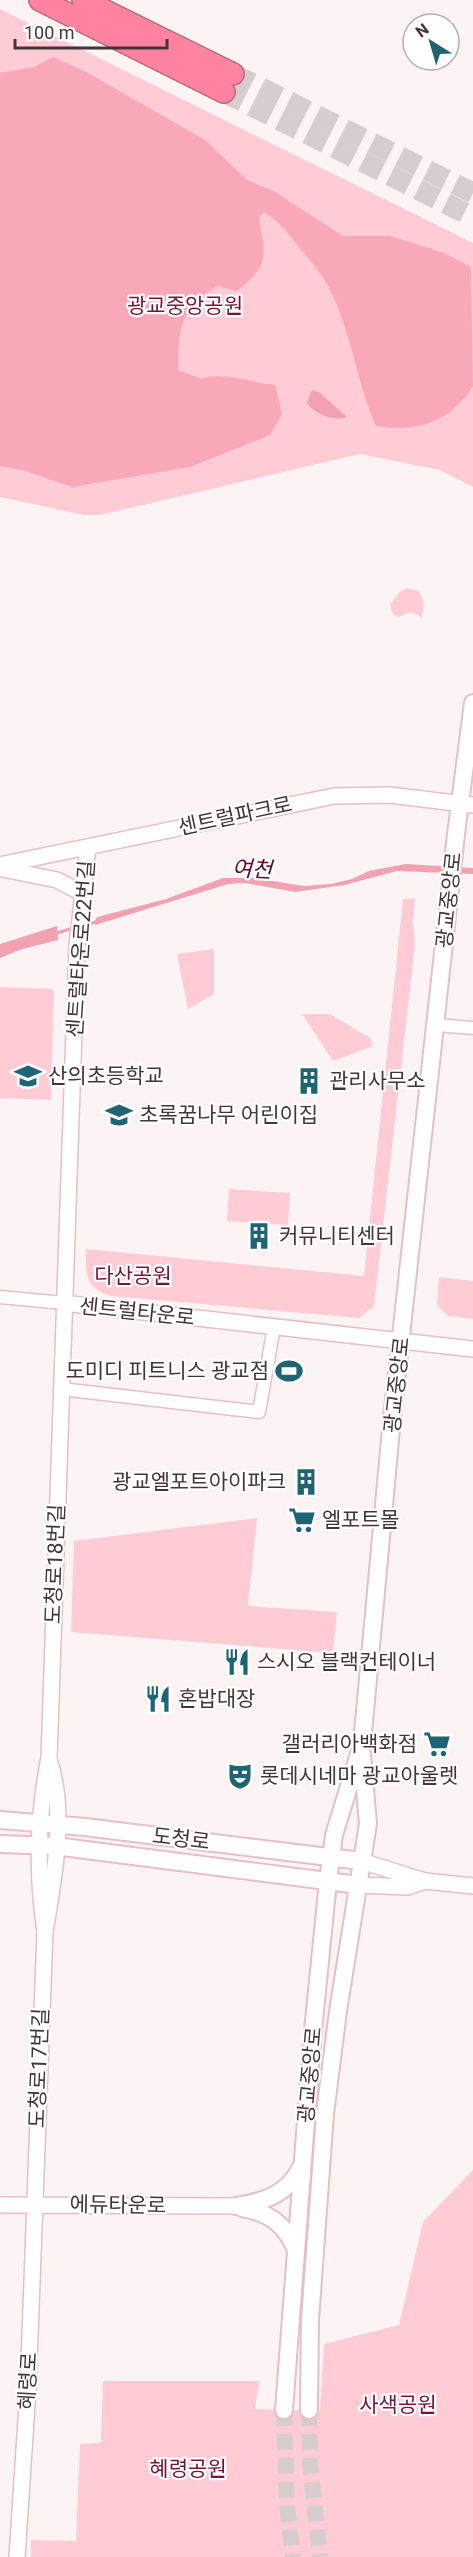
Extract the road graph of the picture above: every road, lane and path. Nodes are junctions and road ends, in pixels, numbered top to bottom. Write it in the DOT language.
graph roads {
  1 [pos="40,0"];
  2 [pos="83,0"];
  3 [pos="473,703"];
  4 [pos="467,804"];
  5 [pos="88,847"];
  6 [pos="0,867"];
  7 [pos="84,895"];
  8 [pos="437,1025"];
  9 [pos="473,1028"];
  10 [pos="0,1297"];
  11 [pos="63,1303"];
  12 [pos="274,1327"];
  13 [pos="402,1342"];
  14 [pos="473,1349"];
  15 [pos="61,1389"];
  16 [pos="362,1744"];
  17 [pos="49,1758"];
  18 [pos="0,1820"];
  19 [pos="39,1824"];
  20 [pos="56,1826"];
  21 [pos="0,1844"];
  22 [pos="47,1846"];
  23 [pos="331,1858"];
  24 [pos="362,1861"];
  25 [pos="328,1881"];
  26 [pos="425,1881"];
  27 [pos="358,1885"];
  28 [pos="473,1886"];
  29 [pos="303,2163"];
  30 [pos="0,2205"];
  31 [pos="34,2205"];
  32 [pos="236,2206"];
  33 [pos="297,2251"];
  34 [pos="284,2410"];
  35 [pos="309,2410"];
  36 [pos="17,2557"];
  1 -- 2 [label="highway"];
  3 -- 4 [label="main road, 광교중앙로"];
  4 -- 5 [label="street, 센트럴파크로"];
  4 -- 8 [label="main road, 광교중앙로"];
  5 -- 6 [label="street, 센트럴파크로"];
  5 -- 7 [label="street, 센트럴타운로22번길"];
  6 -- 7 [label="street"];
  7 -- 11 [label="street, 센트럴타운로22번길"];
  8 -- 9 [label="street"];
  8 -- 13 [label="main road, 광교중앙로"];
  10 -- 11 [label="street, 센트럴타운로"];
  11 -- 12 [label="street, 센트럴타운로"];
  11 -- 15 [label="street, 도청로18번길"];
  12 -- 13 [label="street, 센트럴타운로"];
  12 -- 15 [label="street"];
  13 -- 14 [label="street, 센트럴타운로"];
  13 -- 16 [label="main road, 광교중앙로"];
  15 -- 17 [label="street, 도청로18번길"];
  16 -- 23 [label="main road, 광교중앙로"];
  16 -- 24 [label="main road, 광교중앙로"];
  17 -- 19 [label="street, 도청로18번길"];
  17 -- 20 [label="street, 도청로17번길"];
  18 -- 19 [label="main road, 도청로"];
  19 -- 20 [label="main road, 도청로"];
  19 -- 22 [label="street, 도청로17번길"];
  20 -- 22 [label="street, 도청로17번길"];
  20 -- 23 [label="main road, 도청로"];
  21 -- 22 [label="main road"];
  22 -- 25 [label="main road"];
  22 -- 31 [label="street, 도청로17번길"];
  23 -- 24 [label="main road, 도청로"];
  23 -- 25 [label="main road, 광교중앙로"];
  24 -- 26 [label="street"];
  24 -- 27 [label="main road, 광교중앙로"];
  25 -- 27 [label="main road"];
  25 -- 29 [label="main road, 광교중앙로"];
  26 -- 27 [label="street"];
  26 -- 28 [label="street"];
  27 -- 35 [label="main road, 광교중앙로"];
  29 -- 32 [label="main road"];
  29 -- 33 [label="main road, 광교중앙로"];
  30 -- 31 [label="street, 에듀타운로"];
  31 -- 32 [label="street, 에듀타운로"];
  31 -- 36 [label="street, 혜령로"];
  32 -- 33 [label="main road"];
  33 -- 34 [label="main road, 광교중앙로"];
}
